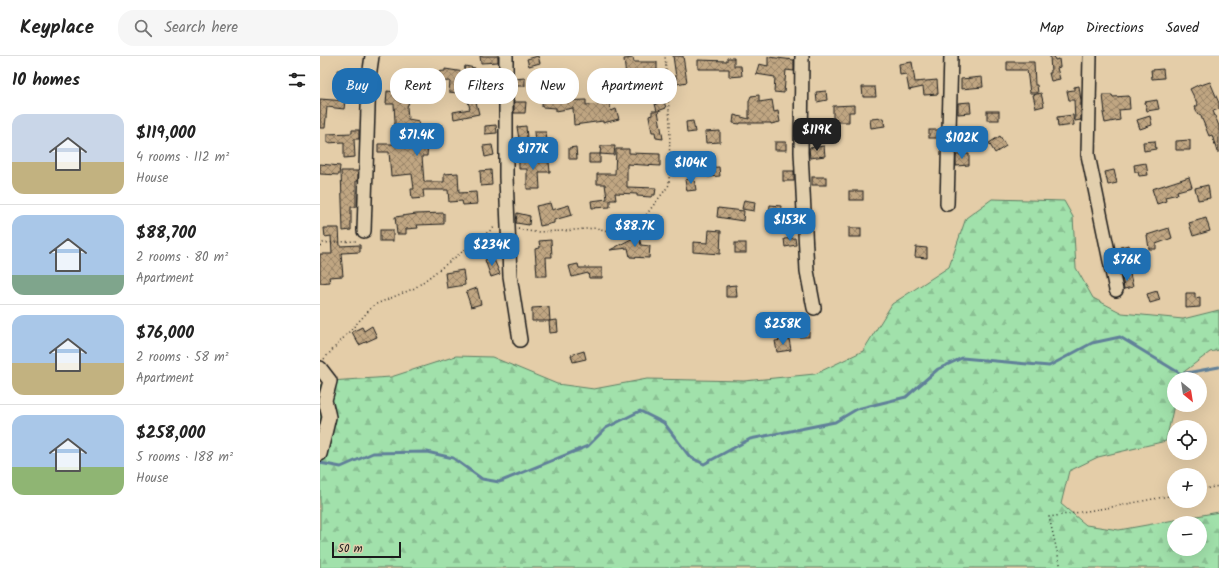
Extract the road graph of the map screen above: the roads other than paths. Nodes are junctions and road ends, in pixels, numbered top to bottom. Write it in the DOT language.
graph roads {
  1 [pos="372,56"];
  2 [pos="506,56"];
  3 [pos="802,56"];
  4 [pos="951,56"];
  5 [pos="1090,56"];
  6 [pos="947,204"];
  7 [pos="364,231"];
  8 [pos="1116,290"];
  9 [pos="814,308"];
  10 [pos="520,340"];
  11 [pos="320,368"];
  12 [pos="320,454"];
  1 -- 7 [label="street"];
  2 -- 10 [label="street"];
  3 -- 9 [label="street"];
  4 -- 6 [label="street"];
  5 -- 8 [label="street"];
  11 -- 12 [label="street"];
}
